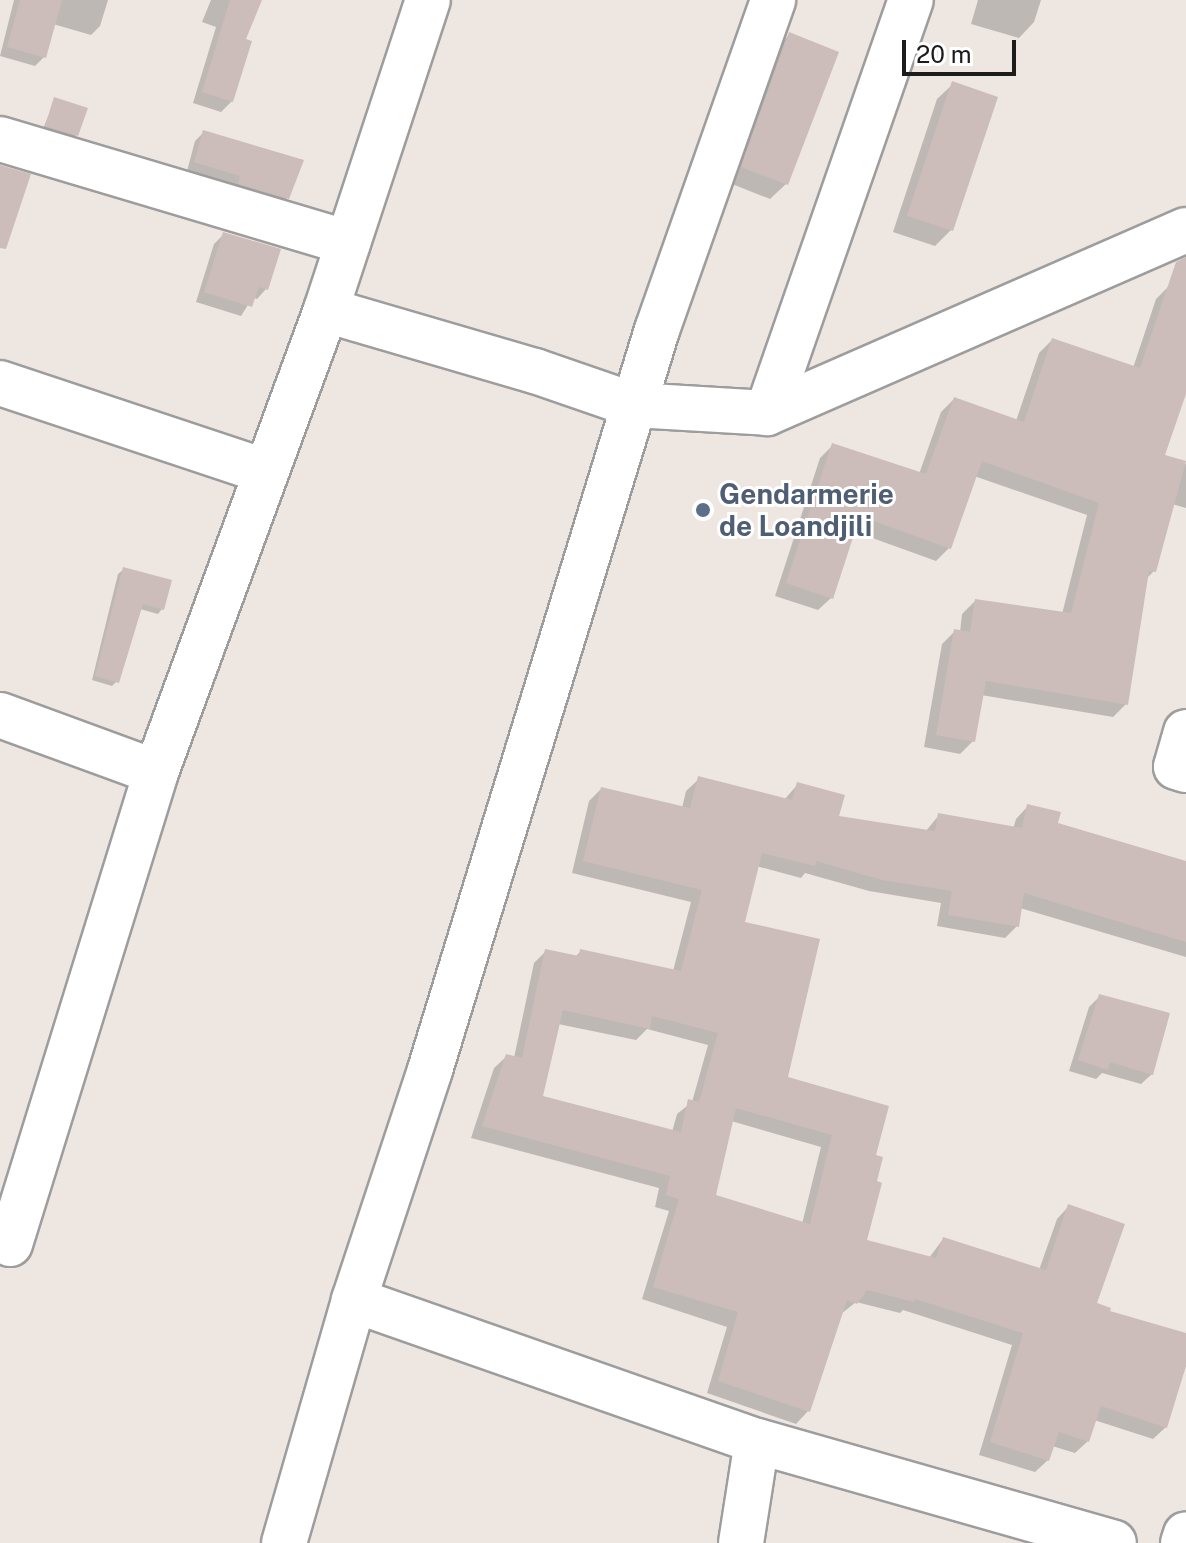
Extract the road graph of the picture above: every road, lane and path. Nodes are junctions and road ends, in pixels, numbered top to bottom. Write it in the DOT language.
graph roads {
  1 [pos="428,0"];
  2 [pos="773,0"];
  3 [pos="911,0"];
  4 [pos="0,139"];
  5 [pos="1186,230"];
  6 [pos="348,243"];
  7 [pos="326,310"];
  8 [pos="0,383"];
  9 [pos="634,405"];
  10 [pos="767,413"];
  11 [pos="265,471"];
  12 [pos="0,715"];
  13 [pos="1186,732"];
  14 [pos="1186,770"];
  15 [pos="156,772"];
  16 [pos="10,1244"];
  17 [pos="354,1300"];
  18 [pos="757,1441"];
  19 [pos="1186,1534"];
  20 [pos="284,1543"];
  21 [pos="741,1543"];
  22 [pos="1114,1543"];
  23 [pos="1183,1543"];
  1 -- 6 [label="street"];
  2 -- 9 [label="street"];
  3 -- 10 [label="street"];
  4 -- 6 [label="street"];
  5 -- 10 [label="street"];
  6 -- 7 [label="street"];
  7 -- 9 [label="street"];
  7 -- 11 [label="street"];
  8 -- 11 [label="street"];
  9 -- 10 [label="street"];
  9 -- 17 [label="street"];
  11 -- 15 [label="street"];
  12 -- 15 [label="street"];
  13 -- 14 [label="street"];
  15 -- 16 [label="street"];
  17 -- 18 [label="street"];
  17 -- 20 [label="street"];
  18 -- 21 [label="street"];
  18 -- 22 [label="street"];
  19 -- 23 [label="street"];
}
